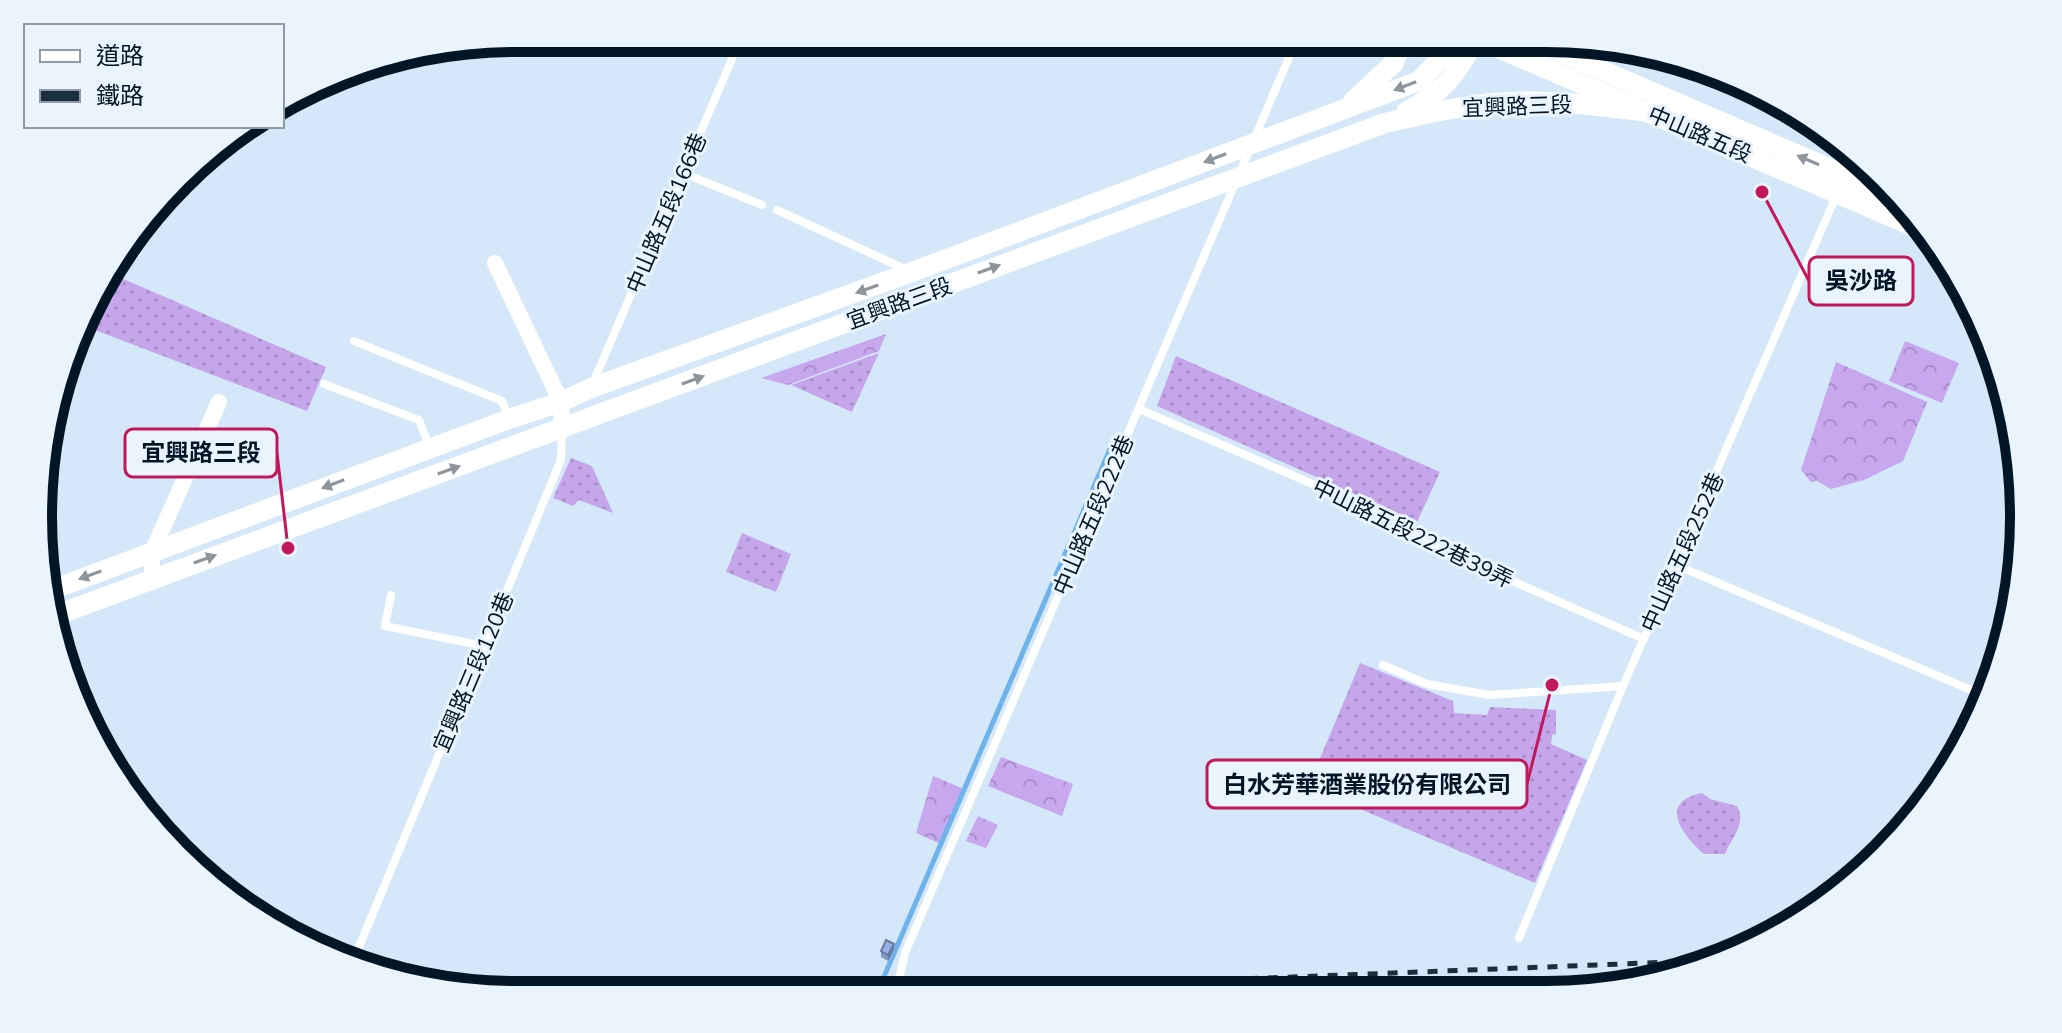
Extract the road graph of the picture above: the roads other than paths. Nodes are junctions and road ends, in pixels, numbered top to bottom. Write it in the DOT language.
graph roads {
  1 [pos="735,52"];
  2 [pos="1291,52"];
  3 [pos="1398,52"];
  4 [pos="1445,52"];
  5 [pos="1469,52"];
  6 [pos="1507,52"];
  7 [pos="1559,52"];
  8 [pos="1340,110"];
  9 [pos="1650,112"];
  10 [pos="1385,123"];
  11 [pos="1251,145"];
  12 [pos="683,173"];
  13 [pos="1238,177"];
  14 [pos="1843,179"];
  15 [pos="1877,191"];
  16 [pos="762,205"];
  17 [pos="777,210"];
  18 [pos="1899,215"];
  19 [pos="495,263"];
  20 [pos="912,272"];
  21 [pos="354,341"];
  22 [pos="324,384"];
  23 [pos="591,388"];
  24 [pos="219,402"];
  25 [pos="561,402"];
  26 [pos="1139,409"];
  27 [pos="509,419"];
  28 [pos="562,429"];
  29 [pos="430,448"];
  30 [pos="152,552"];
  31 [pos="1676,565"];
  32 [pos="152,579"];
  33 [pos="58,588"];
  34 [pos="391,595"];
  35 [pos="62,613"];
  36 [pos="1644,639"];
  37 [pos="484,646"];
  38 [pos="1383,665"];
  39 [pos="1623,686"];
  40 [pos="1976,692"];
  41 [pos="1519,938"];
  42 [pos="357,952"];
  43 [pos="899,981"];
  1 -- 12 [label="lane, 中山路五段166巷"];
  2 -- 11 [label="lane, 中山路五段222巷"];
  3 -- 8 [label="street, 宜興路三段"];
  4 -- 8 [label="street, 宜興路三段, one-way"];
  5 -- 10 [label="street, 宜興路三段"];
  6 -- 9 [label="street, 中山路五段"];
  14 -- 7 [label="street, 中山路五段, one-way"];
  8 -- 11 [label="street, 宜興路三段"];
  9 -- 10 [label="street, 宜興路三段"];
  9 -- 14 [label="street, 中山路五段"];
  10 -- 13 [label="street, 宜興路三段"];
  11 -- 13 [label="lane, 中山路五段222巷"];
  11 -- 20 [label="street, 宜興路三段, one-way"];
  12 -- 16 [label="lane"];
  12 -- 23 [label="lane, 中山路五段166巷"];
  13 -- 26 [label="lane, 中山路五段222巷"];
  28 -- 13 [label="street, 宜興路三段, one-way"];
  14 -- 15 [label="street, 中山路五段"];
  14 -- 18 [label="street, 中山路五段"];
  14 -- 31 [label="lane, 中山路五段252巷"];
  17 -- 20 [label="lane"];
  19 -- 25 [label="street"];
  20 -- 23 [label="street, 宜興路三段, one-way"];
  21 -- 27 [label="lane"];
  22 -- 29 [label="lane"];
  23 -- 25 [label="street, 宜興路三段"];
  23 -- 28 [label="lane, 宜興路三段120巷"];
  24 -- 30 [label="street"];
  25 -- 27 [label="street, 宜興路三段"];
  25 -- 28 [label="street"];
  26 -- 36 [label="lane, 中山路五段222巷39弄"];
  26 -- 43 [label="lane, 中山路五段222巷"];
  27 -- 29 [label="street, 宜興路三段"];
  32 -- 28 [label="street, 宜興路三段, one-way"];
  28 -- 37 [label="lane, 宜興路三段120巷"];
  29 -- 30 [label="street, 宜興路三段, one-way"];
  30 -- 32 [label="street"];
  30 -- 33 [label="street, 宜興路三段, one-way"];
  31 -- 36 [label="lane, 中山路五段252巷"];
  31 -- 40 [label="lane"];
  32 -- 35 [label="street, 宜興路三段"];
  34 -- 37 [label="lane"];
  36 -- 39 [label="lane, 中山路五段252巷"];
  37 -- 42 [label="lane, 宜興路三段120巷"];
  38 -- 39 [label="lane"];
  39 -- 41 [label="lane, 中山路五段252巷"];
}
